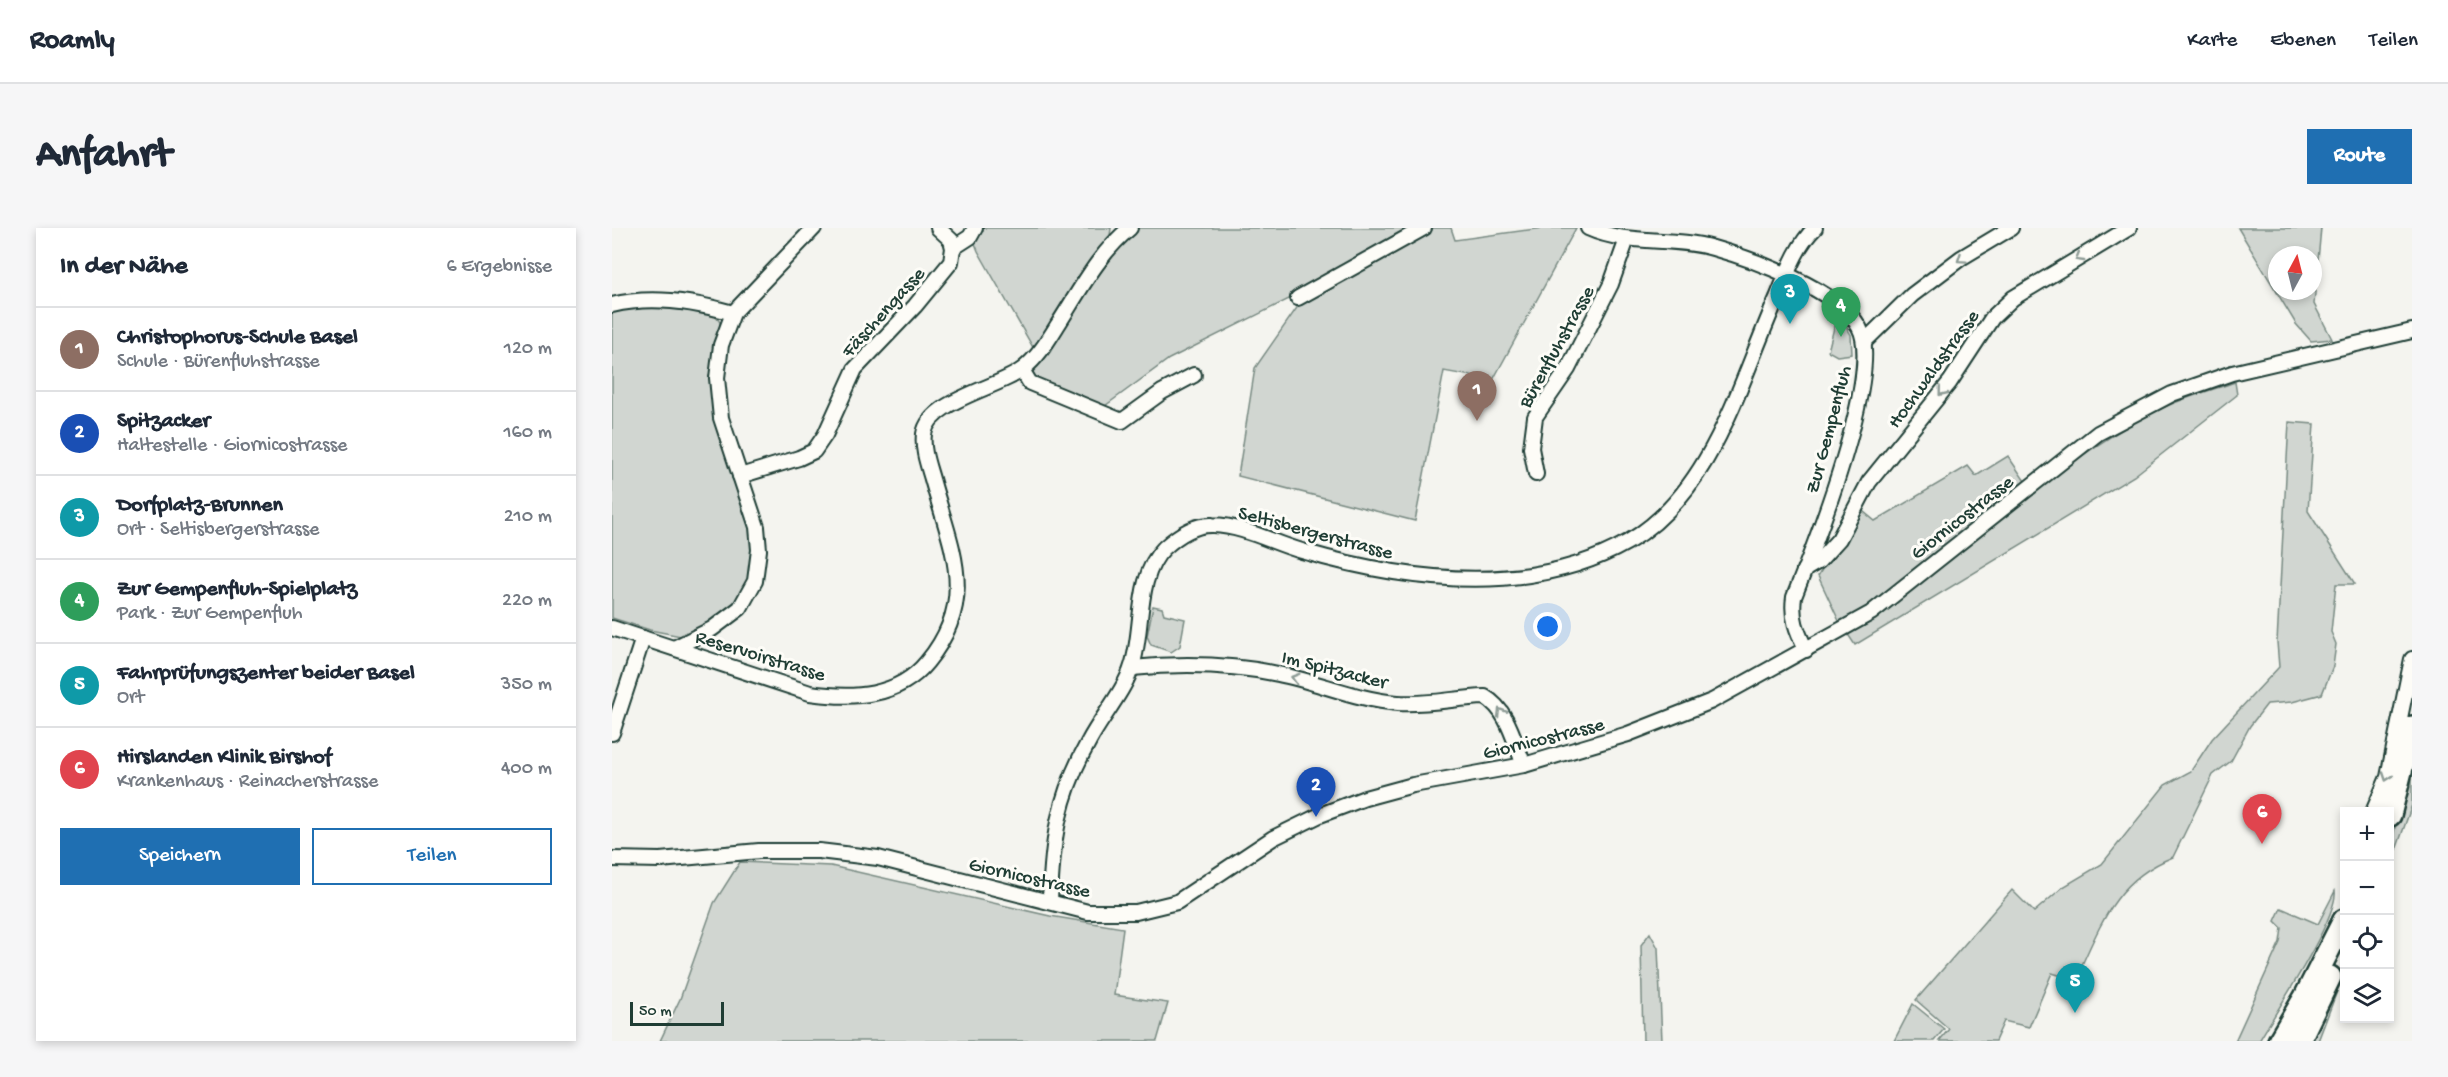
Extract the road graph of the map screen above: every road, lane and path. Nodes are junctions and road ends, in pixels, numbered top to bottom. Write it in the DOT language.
graph roads {
  1 [pos="814,228"];
  2 [pos="938,228"];
  3 [pos="975,228"];
  4 [pos="1130,228"];
  5 [pos="1424,228"];
  6 [pos="1588,228"];
  7 [pos="1815,228"];
  8 [pos="2011,228"];
  9 [pos="2129,228"];
  10 [pos="1627,239"];
  11 [pos="953,248"];
  12 [pos="1787,275"];
  13 [pos="1298,298"];
  14 [pos="612,305"];
  15 [pos="733,314"];
  16 [pos="2412,331"];
  17 [pos="1865,341"];
  18 [pos="1022,370"];
  19 [pos="1194,375"];
  20 [pos="1536,474"];
  21 [pos="740,476"];
  22 [pos="1804,570"];
  23 [pos="612,628"];
  24 [pos="643,638"];
  25 [pos="674,648"];
  26 [pos="1806,650"];
  27 [pos="2412,659"];
  28 [pos="1132,668"];
  29 [pos="2412,727"];
  30 [pos="612,733"];
  31 [pos="1524,765"];
  32 [pos="2375,807"];
  33 [pos="2392,807"];
  34 [pos="612,859"];
  35 [pos="1050,902"];
  36 [pos="2340,928"];
  37 [pos="2340,954"];
  38 [pos="2278,1041"];
  39 [pos="2299,1041"];
  1 -- 15 [label="street"];
  2 -- 11 [label="street"];
  3 -- 11 [label="street"];
  4 -- 18 [label="street, Reservoirstrasse"];
  5 -- 13 [label="street"];
  6 -- 10 [label="street, Zur Gempenfluh"];
  7 -- 12 [label="street, Seltisbergerstrasse"];
  8 -- 17 [label="street, one-way"];
  9 -- 22 [label="street, Hochwaldstrasse, one-way"];
  10 -- 12 [label="street, Zur Gempenfluh"];
  10 -- 20 [label="street, Bürenfluhstrasse"];
  11 -- 21 [label="street, Fäschengasse"];
  12 -- 17 [label="street, Zur Gempenfluh"];
  12 -- 28 [label="street, Seltisbergerstrasse"];
  14 -- 15 [label="street"];
  15 -- 21 [label="street"];
  16 -- 26 [label="street, Giornicostrasse"];
  17 -- 22 [label="street, Zur Gempenfluh"];
  18 -- 19 [label="street"];
  18 -- 25 [label="street, Reservoirstrasse"];
  21 -- 25 [label="street"];
  22 -- 26 [label="street, Zur Gempenfluh"];
  23 -- 24 [label="street, Reservoirstrasse"];
  24 -- 25 [label="street, Reservoirstrasse"];
  24 -- 30 [label="street"];
  26 -- 31 [label="street, Giornicostrasse"];
  27 -- 32 [label="street, one-way"];
  31 -- 28 [label="street, Im Spitzacker, one-way"];
  28 -- 35 [label="street, Seltisbergerstrasse"];
  29 -- 33 [label="main road"];
  31 -- 35 [label="street, Giornicostrasse"];
  34 -- 35 [label="street, Giornicostrasse"];
  36 -- 38 [label="main road"];
  37 -- 39 [label="main road"];
}
